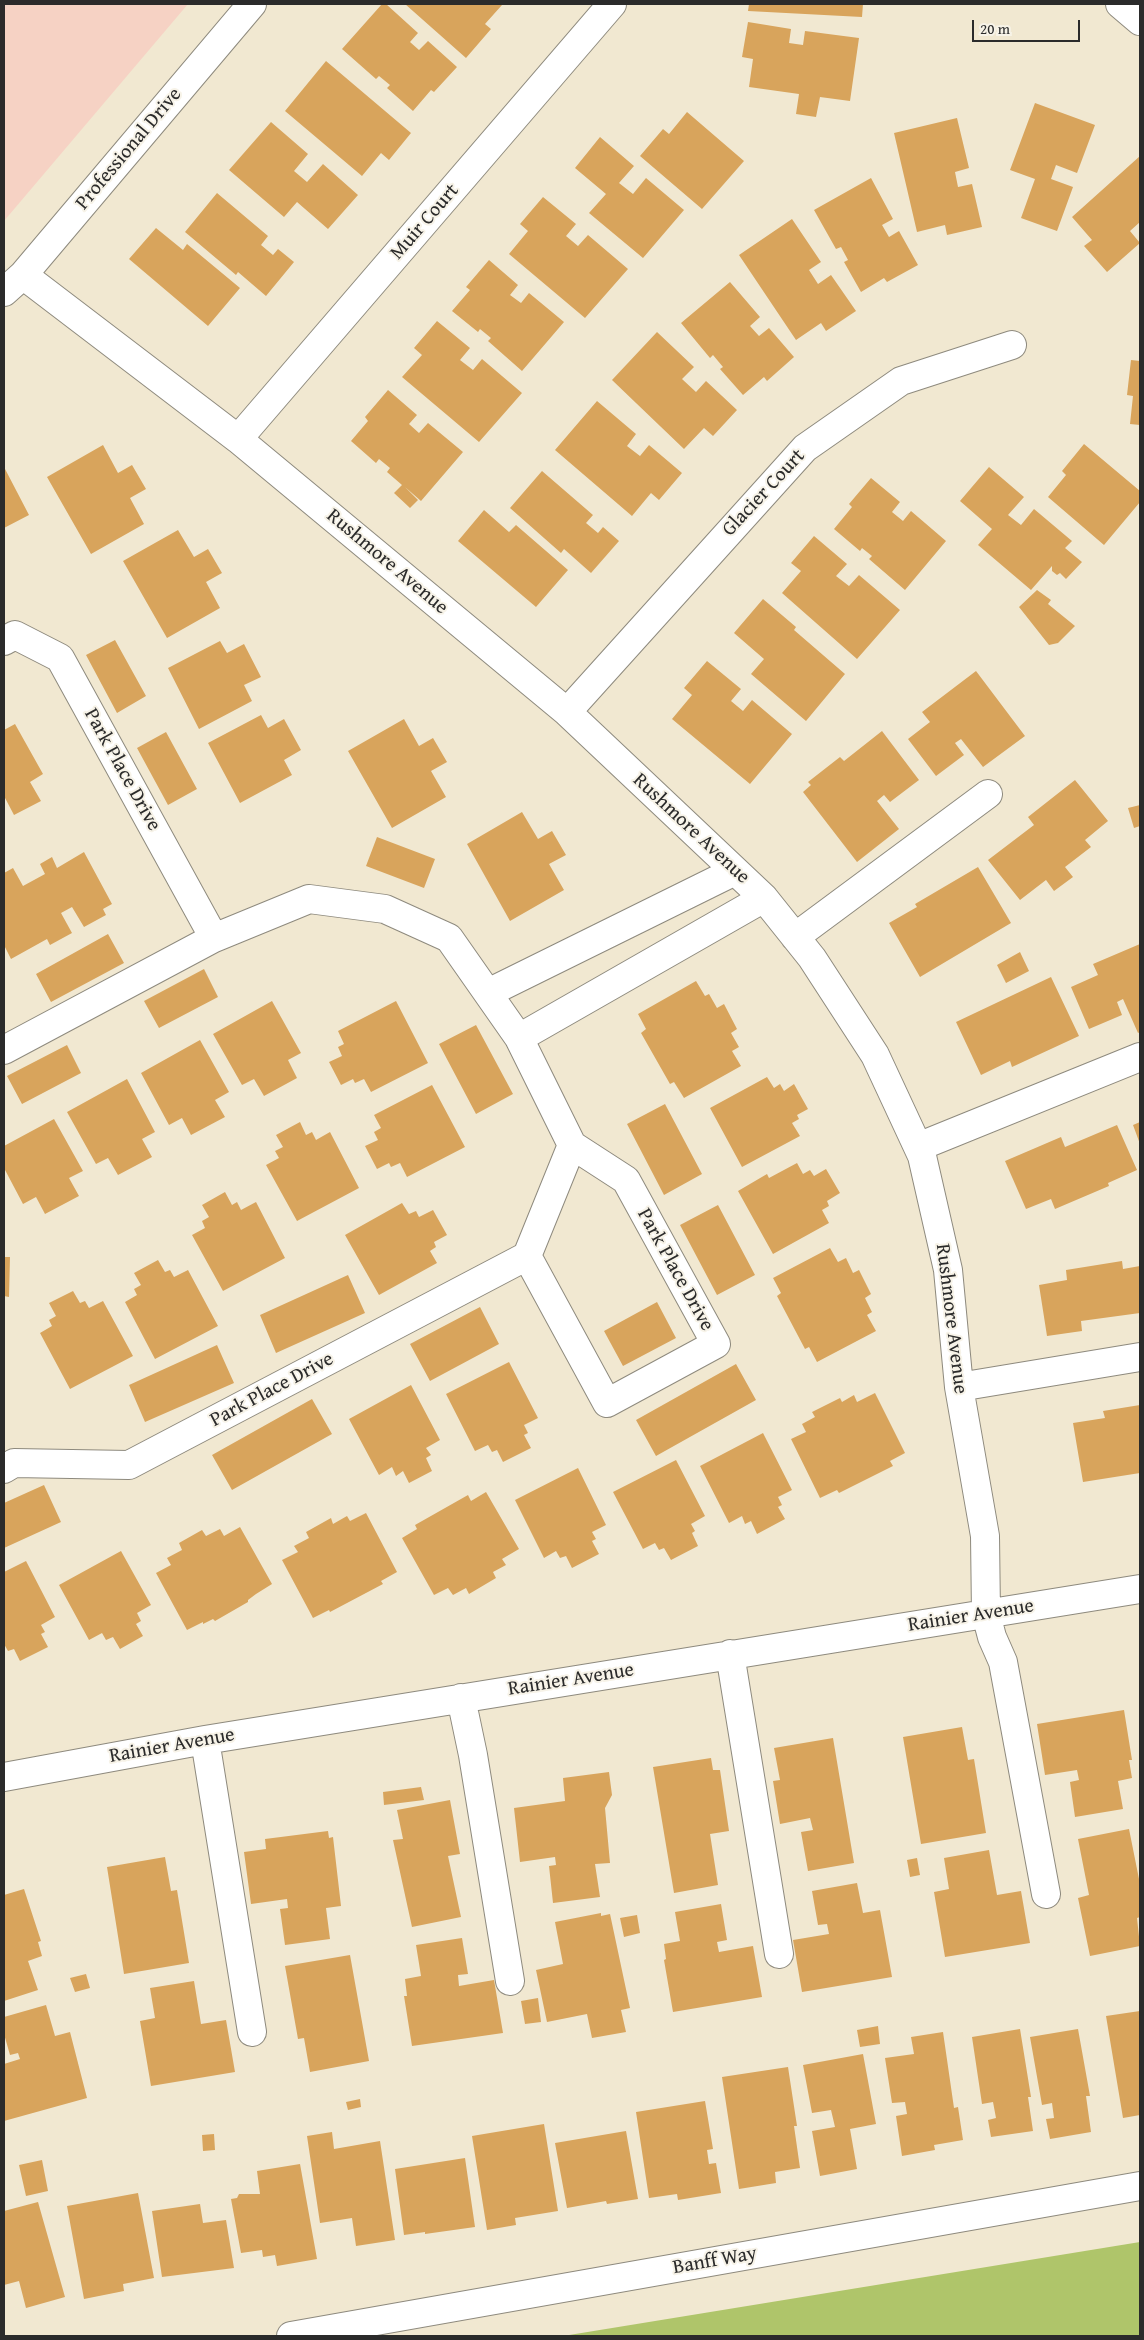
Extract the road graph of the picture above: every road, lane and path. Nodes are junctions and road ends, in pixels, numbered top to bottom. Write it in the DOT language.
graph roads {
  1 [pos="252,4"];
  2 [pos="612,4"];
  3 [pos="1120,4"];
  4 [pos="1140,21"];
  5 [pos="14,284"];
  6 [pos="1012,345"];
  7 [pos="238,439"];
  8 [pos="4,641"];
  9 [pos="567,712"];
  10 [pos="988,794"];
  11 [pos="735,871"];
  12 [pos="764,898"];
  13 [pos="214,938"];
  14 [pos="795,938"];
  15 [pos="488,993"];
  16 [pos="519,1038"];
  17 [pos="4,1050"];
  18 [pos="1140,1057"];
  19 [pos="572,1145"];
  20 [pos="918,1147"];
  21 [pos="526,1256"];
  22 [pos="1140,1357"];
  23 [pos="959,1387"];
  24 [pos="4,1468"];
  25 [pos="1140,1589"];
  26 [pos="986,1614"];
  27 [pos="730,1654"];
  28 [pos="461,1698"];
  29 [pos="205,1740"];
  30 [pos="4,1777"];
  31 [pos="1046,1894"];
  32 [pos="779,1954"];
  33 [pos="510,1981"];
  34 [pos="252,2032"];
  35 [pos="1140,2186"];
  36 [pos="291,2336"];
  1 -- 5 [label="street, Professional Drive"];
  2 -- 7 [label="street, Muir Court"];
  3 -- 4 [label="street"];
  5 -- 7 [label="street, Rushmore Avenue"];
  6 -- 9 [label="street, Glacier Court"];
  7 -- 9 [label="street, Rushmore Avenue"];
  8 -- 13 [label="street, Park Place Drive"];
  9 -- 11 [label="street, Rushmore Avenue"];
  10 -- 14 [label="street"];
  11 -- 12 [label="street, Rushmore Avenue"];
  11 -- 15 [label="street"];
  12 -- 14 [label="street, Rushmore Avenue"];
  12 -- 16 [label="street"];
  13 -- 15 [label="street"];
  13 -- 17 [label="street"];
  14 -- 20 [label="street, Rushmore Avenue"];
  15 -- 16 [label="street"];
  16 -- 19 [label="street"];
  18 -- 20 [label="street"];
  19 -- 21 [label="street"];
  19 -- 21 [label="street, Park Place Drive"];
  20 -- 23 [label="street, Rushmore Avenue"];
  21 -- 24 [label="street, Park Place Drive"];
  22 -- 23 [label="street"];
  23 -- 26 [label="street, Rushmore Avenue"];
  25 -- 26 [label="street, Rainier Avenue"];
  26 -- 27 [label="street, Rainier Avenue"];
  26 -- 31 [label="street, Rushmore Avenue"];
  27 -- 28 [label="street, Rainier Avenue"];
  27 -- 32 [label="street"];
  28 -- 29 [label="street, Rainier Avenue"];
  28 -- 33 [label="street"];
  29 -- 30 [label="street, Rainier Avenue"];
  29 -- 34 [label="street"];
  35 -- 36 [label="street, Banff Way"];
}
